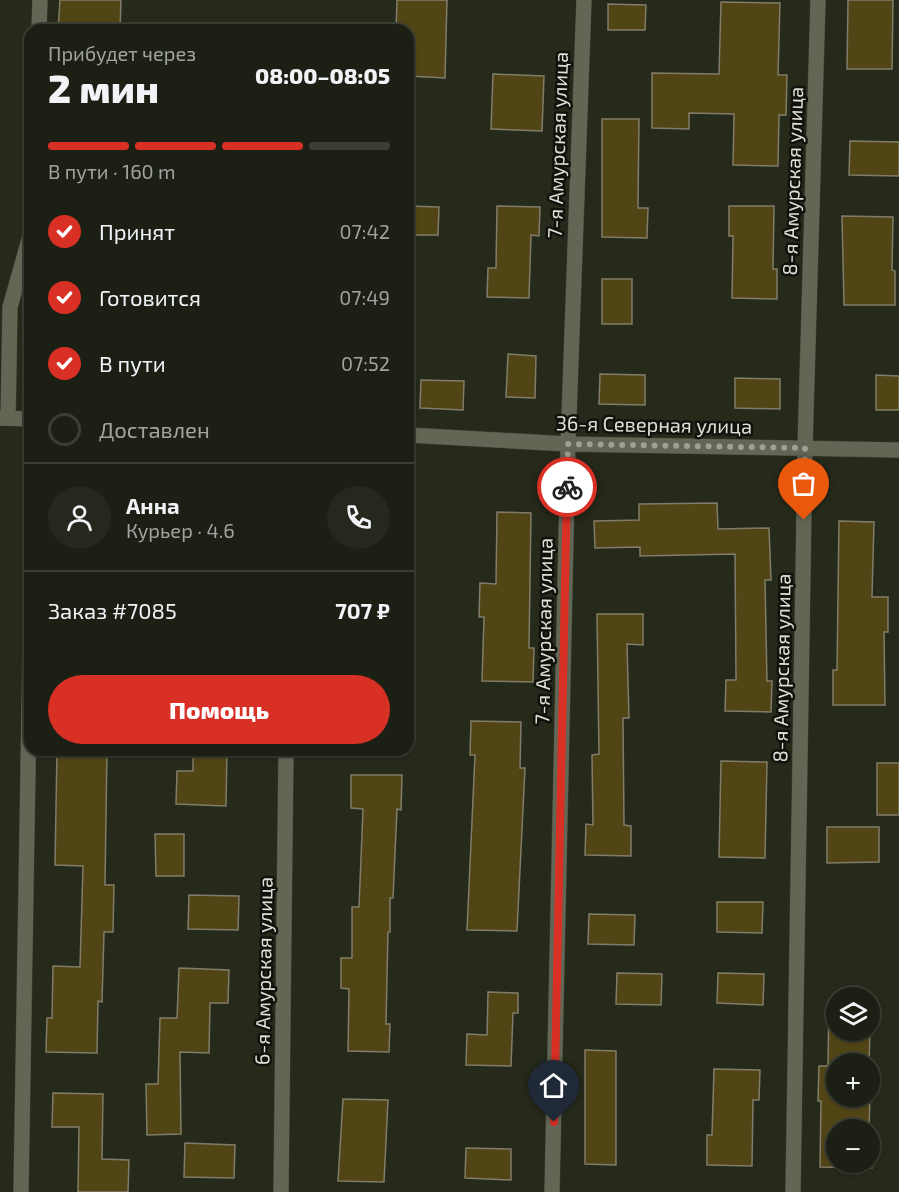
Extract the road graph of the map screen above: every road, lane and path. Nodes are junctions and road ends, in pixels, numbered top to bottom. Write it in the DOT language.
graph roads {
  1 [pos="40,0"];
  2 [pos="584,0"];
  3 [pos="818,0"];
  4 [pos="39,24"];
  5 [pos="24,257"];
  6 [pos="4,418"];
  7 [pos="24,419"];
  8 [pos="414,435"];
  9 [pos="568,444"];
  10 [pos="805,448"];
  11 [pos="899,450"];
  12 [pos="28,756"];
  13 [pos="286,756"];
  14 [pos="21,1192"];
  15 [pos="281,1192"];
  16 [pos="552,1192"];
  17 [pos="793,1192"];
  1 -- 4 [label="street"];
  2 -- 9 [label="street, 7-я Амурская улица"];
  3 -- 10 [label="street, 8-я Амурская улица"];
  5 -- 6 [label="street"];
  6 -- 7 [label="street"];
  8 -- 9 [label="street, 36-я Северная улица"];
  9 -- 10 [label="street, 36-я Северная улица"];
  9 -- 16 [label="street, 7-я Амурская улица"];
  10 -- 11 [label="street, 36-я Северная улица"];
  10 -- 17 [label="street, 8-я Амурская улица"];
  12 -- 14 [label="street"];
  13 -- 15 [label="street, 6-я Амурская улица"];
}
